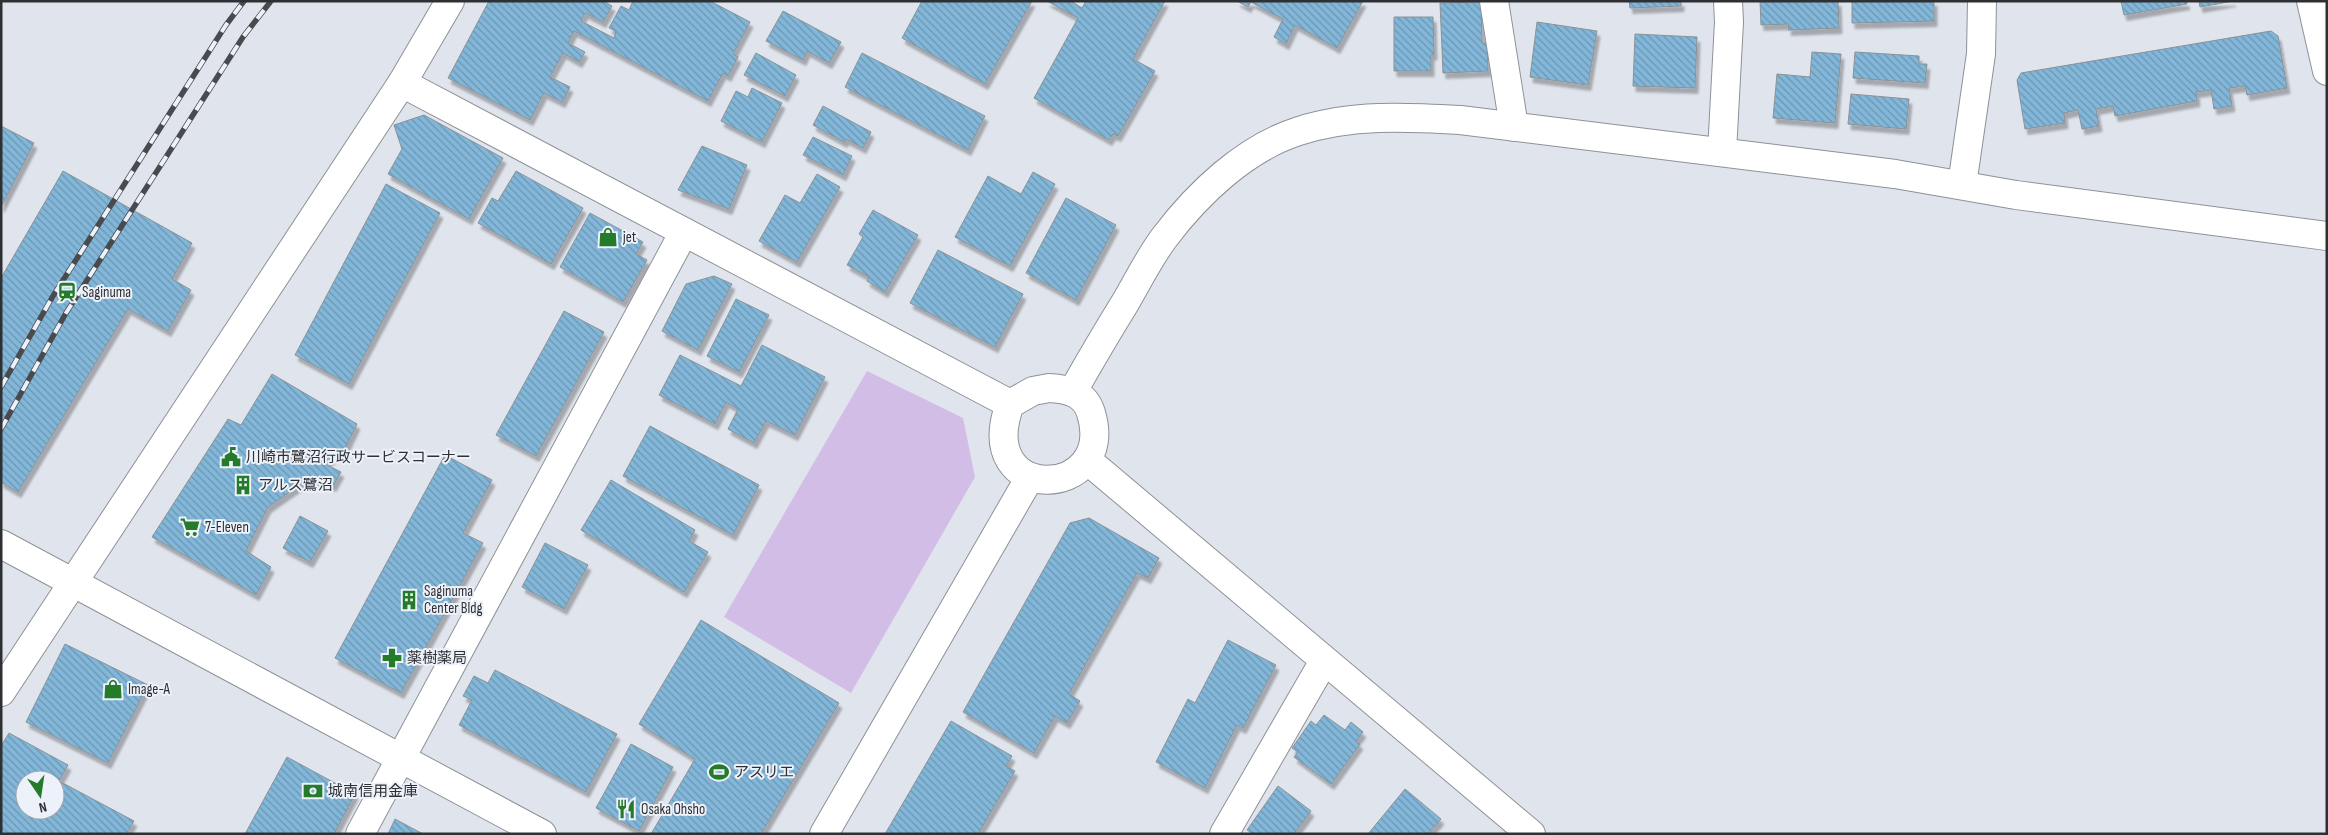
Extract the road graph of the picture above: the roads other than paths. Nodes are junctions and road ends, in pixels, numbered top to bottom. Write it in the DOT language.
graph roads {
  1 [pos="450,1"];
  2 [pos="1494,1"];
  3 [pos="1728,1"];
  4 [pos="1982,1"];
  5 [pos="2311,1"];
  6 [pos="2327,71"];
  7 [pos="402,83"];
  8 [pos="1514,126"];
  9 [pos="1722,152"];
  10 [pos="1962,185"];
  11 [pos="684,232"];
  12 [pos="2327,236"];
  13 [pos="1074,391"];
  14 [pos="1010,404"];
  15 [pos="1087,460"];
  16 [pos="1030,477"];
  17 [pos="1,544"];
  18 [pos="72,582"];
  19 [pos="1324,662"];
  20 [pos="1,692"];
  21 [pos="402,759"];
  22 [pos="360,834"];
  23 [pos="542,834"];
  24 [pos="824,834"];
  25 [pos="1224,834"];
  26 [pos="1531,834"];
  1 -- 7 [label="street"];
  2 -- 8 [label="street"];
  3 -- 9 [label="street"];
  4 -- 10 [label="street"];
  5 -- 6 [label="street"];
  7 -- 11 [label="street"];
  7 -- 18 [label="street"];
  8 -- 9 [label="street"];
  8 -- 13 [label="street"];
  9 -- 10 [label="street"];
  10 -- 12 [label="street"];
  11 -- 14 [label="street"];
  11 -- 21 [label="street"];
  13 -- 14 [label="street"];
  13 -- 15 [label="street"];
  14 -- 16 [label="street"];
  15 -- 16 [label="street"];
  15 -- 19 [label="street"];
  16 -- 24 [label="street"];
  17 -- 18 [label="street"];
  18 -- 20 [label="street"];
  18 -- 21 [label="street"];
  19 -- 25 [label="street"];
  19 -- 26 [label="street"];
  21 -- 22 [label="street"];
  21 -- 23 [label="street"];
}
